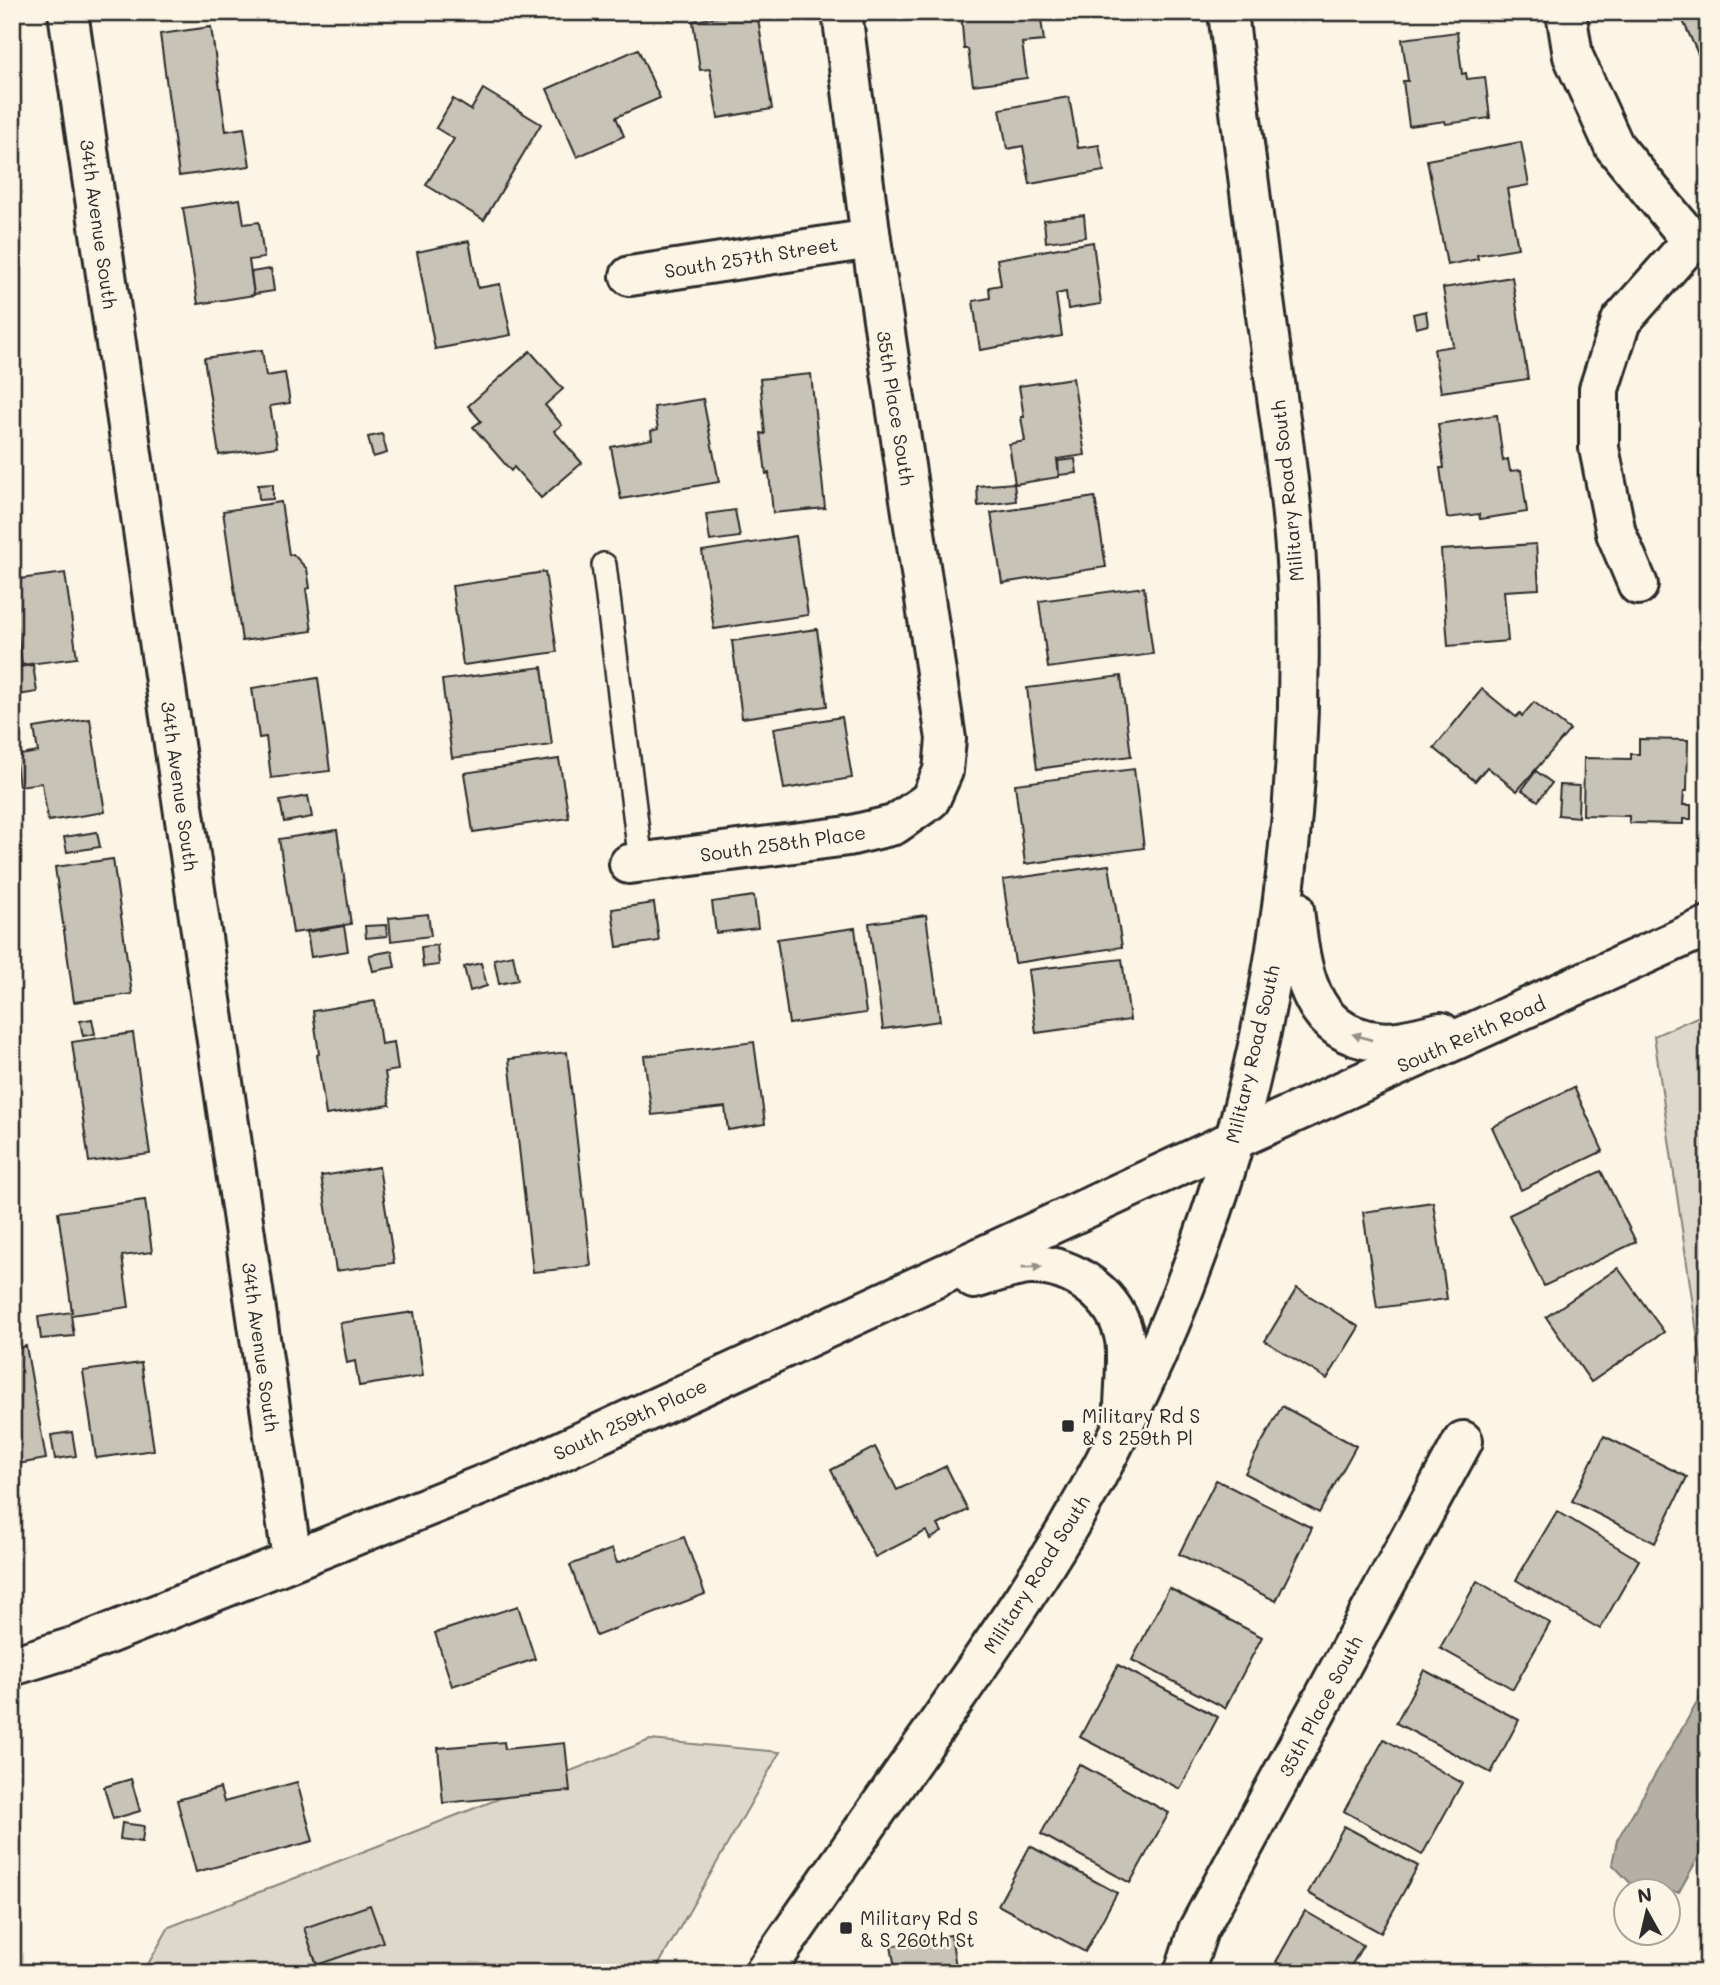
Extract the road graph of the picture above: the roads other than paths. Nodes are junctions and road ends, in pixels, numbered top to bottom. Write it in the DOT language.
graph roads {
  1 [pos="68,12"];
  2 [pos="842,12"];
  3 [pos="1228,12"];
  4 [pos="1566,12"];
  5 [pos="871,239"];
  6 [pos="1700,244"];
  7 [pos="630,276"];
  8 [pos="604,565"];
  9 [pos="1638,586"];
  10 [pos="930,800"];
  11 [pos="1288,855"];
  12 [pos="635,864"];
  13 [pos="1708,926"];
  14 [pos="1501,1020"];
  15 [pos="1234,1140"];
  16 [pos="849,1318"];
  17 [pos="1123,1425"];
  18 [pos="1463,1441"];
  19 [pos="292,1559"];
  20 [pos="12,1666"];
  21 [pos="764,1973"];
  22 [pos="1184,1973"];
  1 -- 19 [label="main road, 34th Avenue South"];
  2 -- 5 [label="main road, 35th Place South"];
  3 -- 11 [label="main road, Military Road South"];
  4 -- 6 [label="main road"];
  5 -- 7 [label="main road, South 257th Street"];
  5 -- 10 [label="main road, 35th Place South"];
  6 -- 9 [label="main road"];
  8 -- 12 [label="lane"];
  10 -- 12 [label="main road, South 258th Place"];
  14 -- 11 [label="main road, one-way"];
  11 -- 15 [label="main road, Military Road South"];
  13 -- 14 [label="main road, South Reith Road"];
  14 -- 15 [label="main road, South Reith Road"];
  15 -- 16 [label="main road, South 259th Place"];
  15 -- 17 [label="main road, Military Road South"];
  16 -- 17 [label="main road, one-way"];
  16 -- 19 [label="main road, South 259th Place"];
  17 -- 21 [label="main road, Military Road South"];
  18 -- 22 [label="main road, 35th Place South"];
  19 -- 20 [label="main road, South 259th Place"];
}
